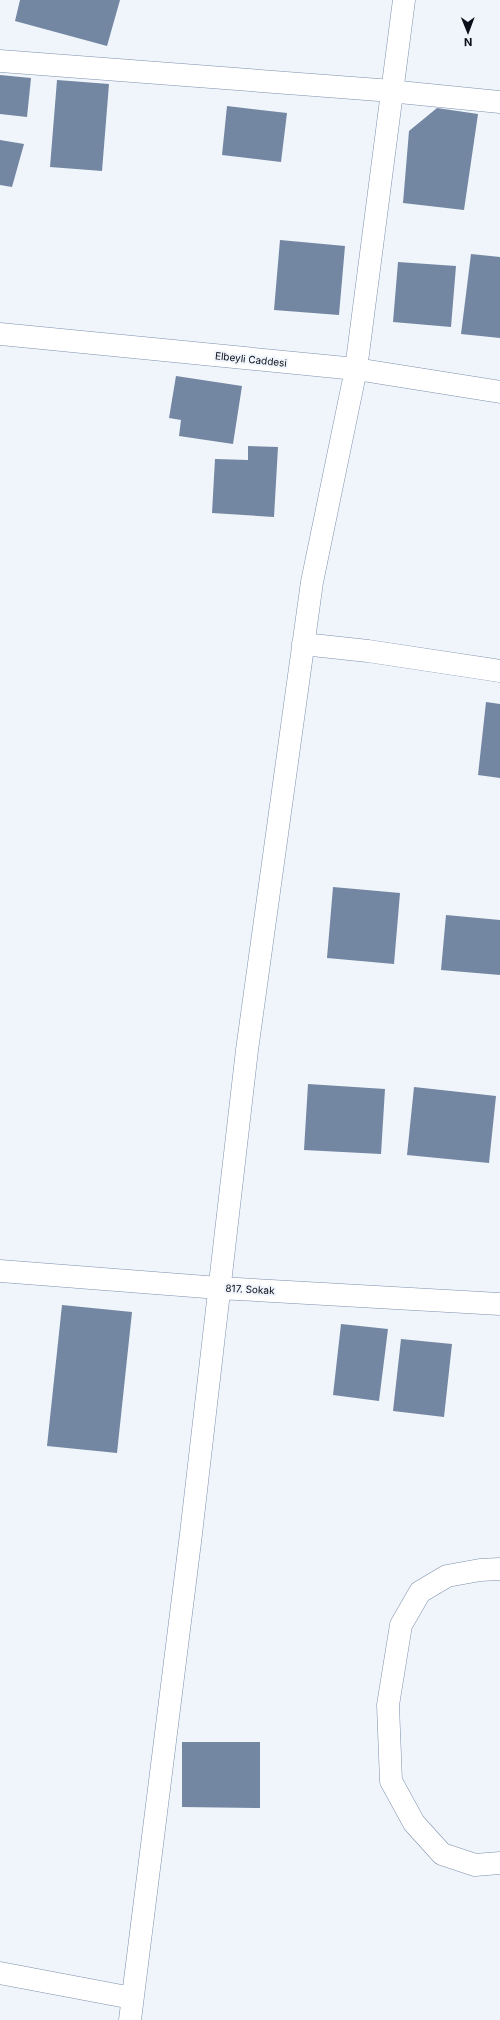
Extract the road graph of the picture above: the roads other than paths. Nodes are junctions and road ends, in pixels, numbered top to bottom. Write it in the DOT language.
graph roads {
  1 [pos="404,0"];
  2 [pos="0,61"];
  3 [pos="392,91"];
  4 [pos="500,102"];
  5 [pos="0,334"];
  6 [pos="356,369"];
  7 [pos="500,392"];
  8 [pos="303,644"];
  9 [pos="500,671"];
  10 [pos="0,1271"];
  11 [pos="219,1288"];
  12 [pos="500,1304"];
  13 [pos="500,1569"];
  14 [pos="500,1863"];
  15 [pos="0,1973"];
  16 [pos="132,1998"];
  17 [pos="130,2020"];
  1 -- 3 [label="street"];
  2 -- 3 [label="street"];
  3 -- 4 [label="street"];
  3 -- 6 [label="street"];
  5 -- 6 [label="street, Elbeyli Caddesi"];
  6 -- 7 [label="street, Elbeyli Caddesi"];
  6 -- 8 [label="street"];
  8 -- 9 [label="street"];
  8 -- 11 [label="street"];
  10 -- 11 [label="street, 817. Sokak"];
  11 -- 12 [label="street, 817. Sokak"];
  11 -- 16 [label="street"];
  13 -- 14 [label="street"];
  15 -- 16 [label="street"];
  16 -- 17 [label="street"];
}
